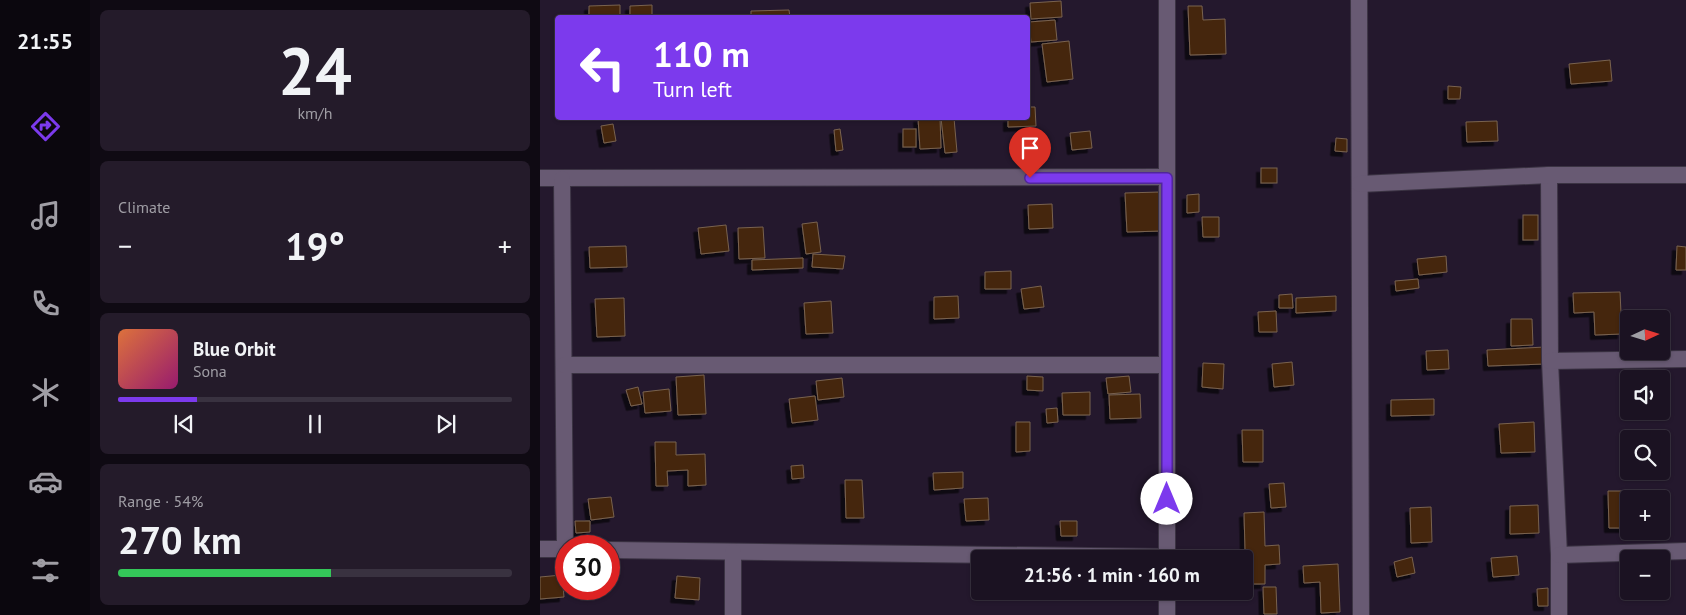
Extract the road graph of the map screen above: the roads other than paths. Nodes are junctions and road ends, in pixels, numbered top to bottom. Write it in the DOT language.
graph roads {
  1 [pos="1167,0"];
  2 [pos="1359,0"];
  3 [pos="1549,175"];
  4 [pos="1686,175"];
  5 [pos="540,178"];
  6 [pos="1167,178"];
  7 [pos="562,179"];
  8 [pos="1360,184"];
  9 [pos="1686,359"];
  10 [pos="1550,361"];
  11 [pos="564,365"];
  12 [pos="1167,365"];
  13 [pos="566,535"];
  14 [pos="540,549"];
  15 [pos="555,549"];
  16 [pos="620,550"];
  17 [pos="1167,550"];
  18 [pos="1686,551"];
  19 [pos="733,552"];
  20 [pos="971,555"];
  21 [pos="1559,555"];
  22 [pos="1167,600"];
  23 [pos="732,615"];
  24 [pos="1167,615"];
  25 [pos="1361,615"];
  26 [pos="1559,615"];
  1 -- 6 [label="street"];
  2 -- 8 [label="street"];
  3 -- 4 [label="street"];
  3 -- 8 [label="street"];
  3 -- 10 [label="street"];
  5 -- 7 [label="street"];
  6 -- 7 [label="street"];
  6 -- 12 [label="street"];
  7 -- 11 [label="street"];
  8 -- 25 [label="street"];
  9 -- 10 [label="street"];
  10 -- 21 [label="street"];
  11 -- 12 [label="street"];
  11 -- 13 [label="street"];
  12 -- 17 [label="street"];
  14 -- 15 [label="street"];
  16 -- 19 [label="street"];
  18 -- 21 [label="street"];
  19 -- 20 [label="street"];
  19 -- 23 [label="street"];
  21 -- 26 [label="street"];
  22 -- 24 [label="street"];
}
